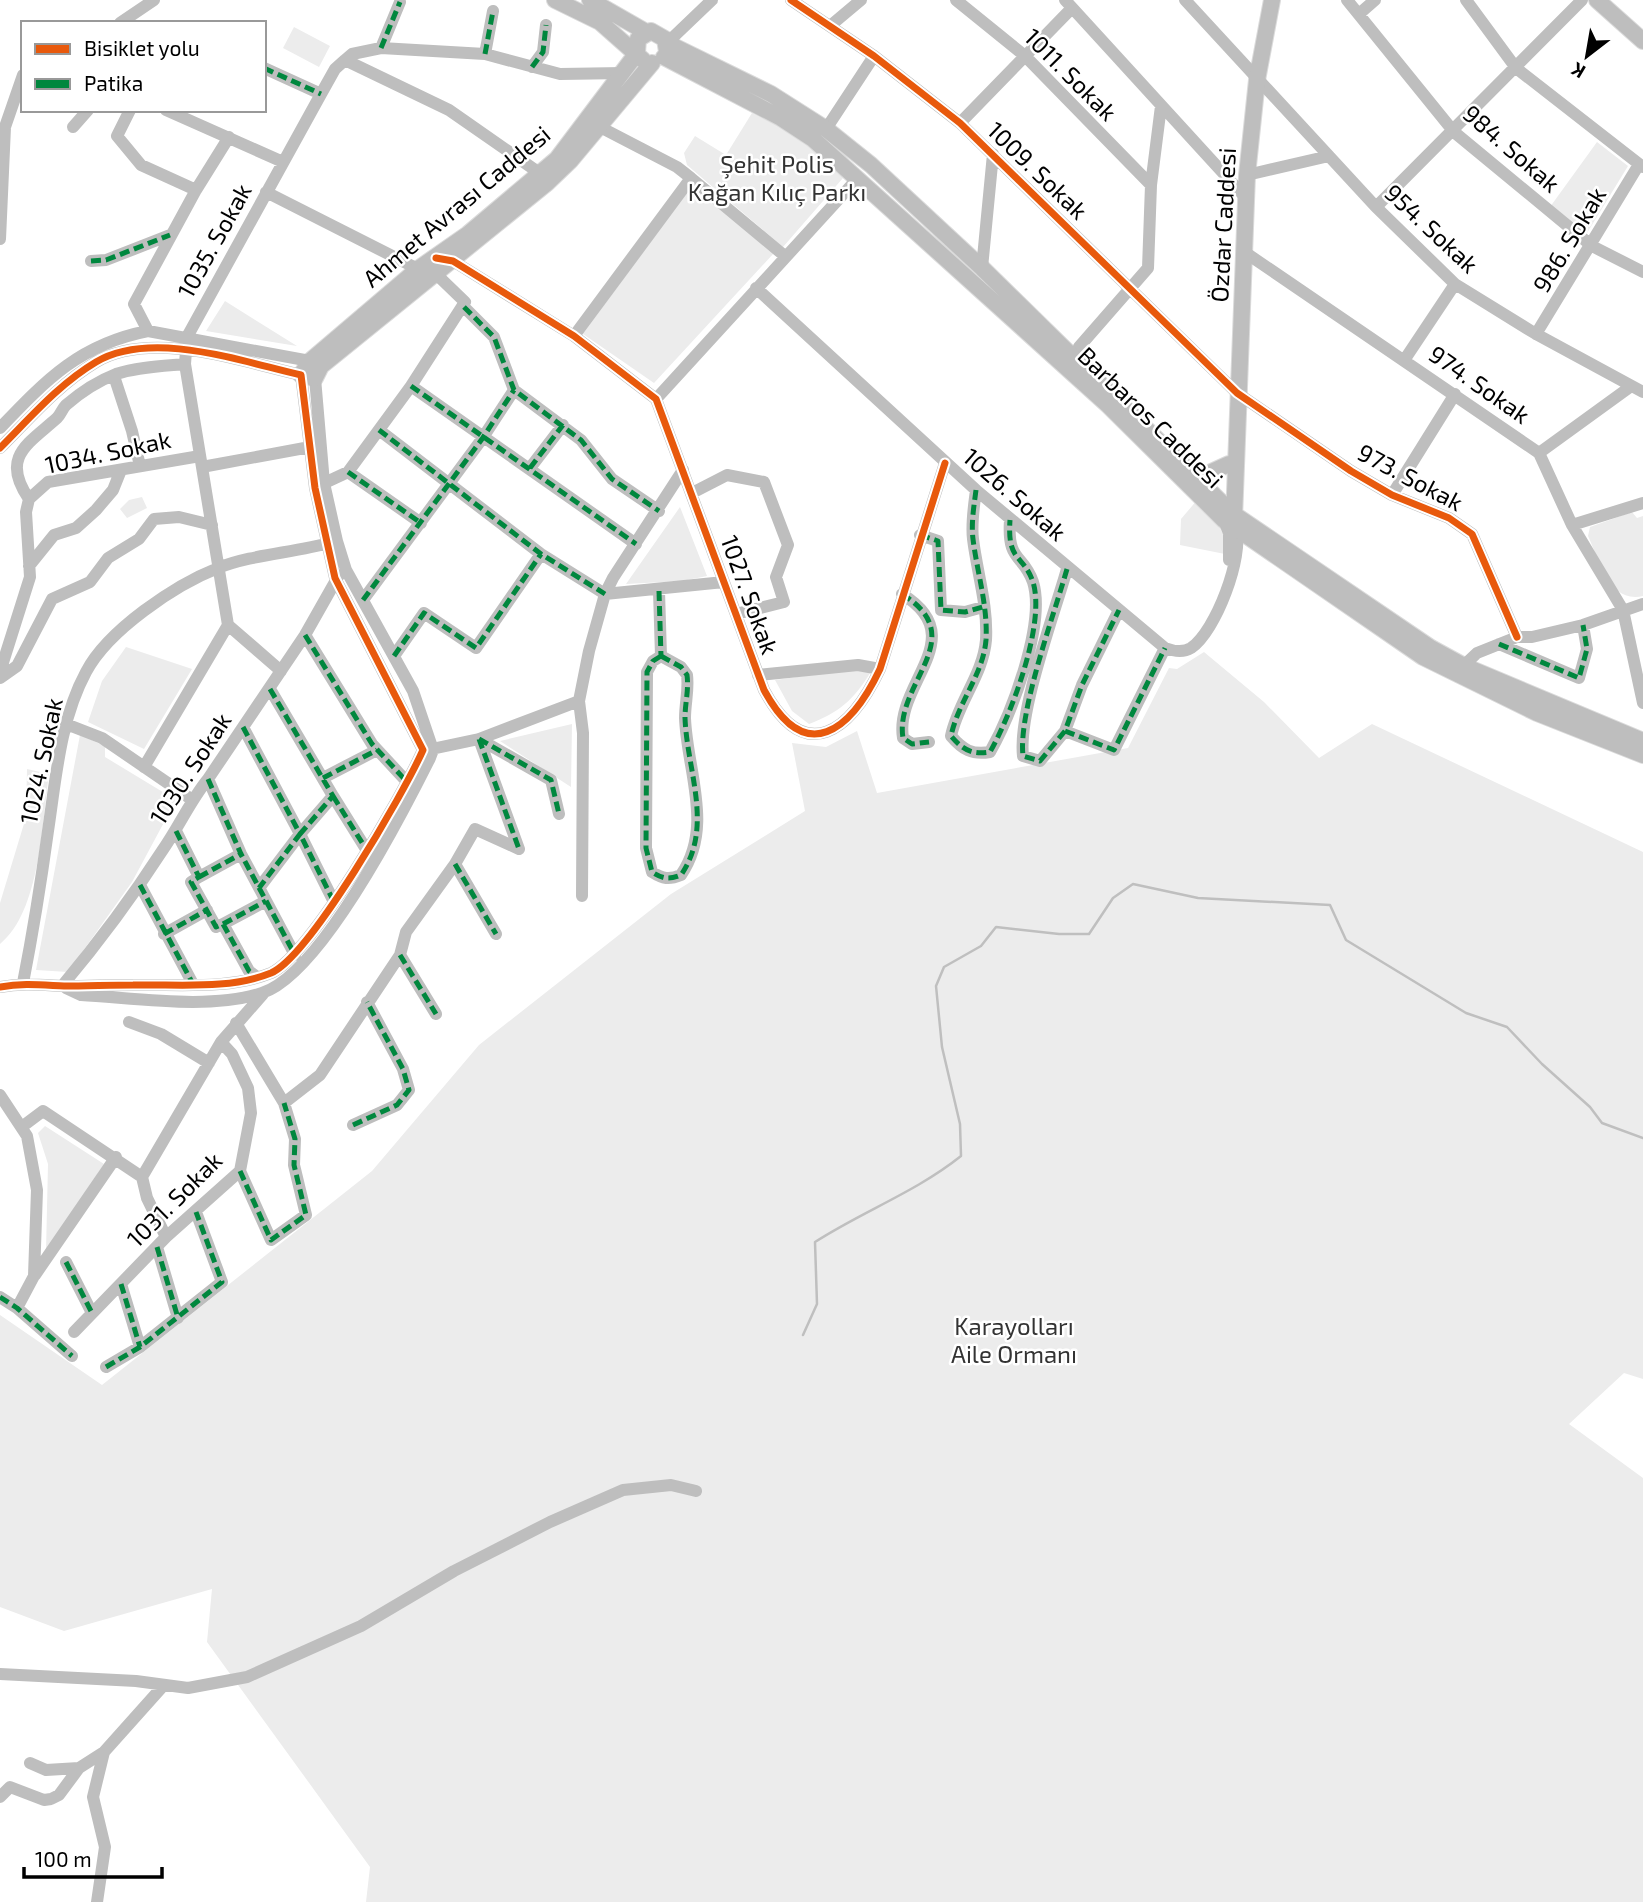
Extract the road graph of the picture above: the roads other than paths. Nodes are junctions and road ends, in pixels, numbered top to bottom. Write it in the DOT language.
graph roads {
  1 [pos="154,0"];
  2 [pos="555,0"];
  3 [pos="590,0"];
  4 [pos="712,0"];
  5 [pos="791,0"];
  6 [pos="861,0"];
  7 [pos="956,0"];
  8 [pos="1185,0"];
  9 [pos="1272,0"];
  10 [pos="1347,0"];
  11 [pos="1375,0"];
  12 [pos="1466,0"];
  13 [pos="1582,0"];
  14 [pos="1597,0"];
  15 [pos="400,2"];
  16 [pos="1069,4"];
  17 [pos="494,11"];
  18 [pos="1359,14"];
  19 [pos="123,21"];
  20 [pos="546,24"];
  21 [pos="830,26"];
  22 [pos="646,32"];
  23 [pos="1643,41"];
  24 [pos="382,48"];
  25 [pos="637,53"];
  26 [pos="485,54"];
  27 [pos="661,54"];
  28 [pos="874,56"];
  29 [pos="1025,56"];
  30 [pos="345,60"];
  31 [pos="532,67"];
  32 [pos="1516,68"];
  33 [pos="266,69"];
  34 [pos="624,73"];
  35 [pos="1257,80"];
  36 [pos="21,81"];
  37 [pos="321,94"];
  38 [pos="1161,106"];
  39 [pos="86,112"];
  40 [pos="129,112"];
  41 [pos="171,112"];
  42 [pos="960,123"];
  43 [pos="598,126"];
  44 [pos="73,127"];
  45 [pos="827,129"];
  46 [pos="1454,132"];
  47 [pos="229,137"];
  48 [pos="993,154"];
  49 [pos="1329,156"];
  50 [pos="283,162"];
  51 [pos="1641,167"];
  52 [pos="1247,175"];
  53 [pos="543,178"];
  54 [pos="691,178"];
  55 [pos="858,178"];
  56 [pos="1151,185"];
  57 [pos="196,190"];
  58 [pos="266,191"];
  59 [pos="1246,198"];
  60 [pos="1376,207"];
  61 [pos="170,236"];
  62 [pos="0,239"];
  63 [pos="1592,246"];
  64 [pos="1246,253"];
  65 [pos="786,257"];
  66 [pos="91,261"];
  67 [pos="441,264"];
  68 [pos="982,268"];
  69 [pos="418,269"];
  70 [pos="1643,272"];
  71 [pos="1455,284"];
  72 [pos="756,288"];
  73 [pos="1130,290"];
  74 [pos="464,307"];
  75 [pos="148,331"];
  76 [pos="1536,334"];
  77 [pos="574,336"];
  78 [pos="186,343"];
  79 [pos="1079,347"];
  80 [pos="1405,359"];
  81 [pos="185,364"];
  82 [pos="312,370"];
  83 [pos="114,376"];
  84 [pos="411,386"];
  85 [pos="1630,387"];
  86 [pos="514,390"];
  87 [pos="1643,392"];
  88 [pos="1237,393"];
  89 [pos="1455,394"];
  90 [pos="656,399"];
  91 [pos="563,425"];
  92 [pos="0,428"];
  93 [pos="379,430"];
  94 [pos="482,439"];
  95 [pos="310,447"];
  96 [pos="0,448"];
  97 [pos="1539,453"];
  98 [pos="1232,458"];
  99 [pos="201,461"];
  100 [pos="945,463"];
  101 [pos="140,466"];
  102 [pos="1185,466"];
  103 [pos="530,468"];
  104 [pos="121,470"];
  105 [pos="683,470"];
  106 [pos="348,472"];
  107 [pos="447,484"];
  108 [pos="319,485"];
  109 [pos="976,490"];
  110 [pos="692,493"];
  111 [pos="1392,495"];
  112 [pos="29,499"];
  113 [pos="1643,503"];
  114 [pos="659,511"];
  115 [pos="1229,516"];
  116 [pos="1010,520"];
  117 [pos="421,523"];
  118 [pos="212,525"];
  119 [pos="1572,525"];
  120 [pos="920,535"];
  121 [pos="331,542"];
  122 [pos="636,544"];
  123 [pos="1269,551"];
  124 [pos="541,554"];
  125 [pos="1233,564"];
  126 [pos="29,566"];
  127 [pos="219,567"];
  128 [pos="1067,569"];
  129 [pos="346,570"];
  130 [pos="335,578"];
  131 [pos="724,582"];
  132 [pos="659,591"];
  133 [pos="605,594"];
  134 [pos="902,594"];
  135 [pos="363,600"];
  136 [pos="1643,604"];
  137 [pos="983,607"];
  138 [pos="1119,610"];
  139 [pos="1623,610"];
  140 [pos="736,614"];
  141 [pos="228,625"];
  142 [pos="1583,625"];
  143 [pos="304,635"];
  144 [pos="1517,637"];
  145 [pos="1499,644"];
  146 [pos="1165,648"];
  147 [pos="394,656"];
  148 [pos="661,656"];
  149 [pos="880,669"];
  150 [pos="1459,670"];
  151 [pos="281,671"];
  152 [pos="0,675"];
  153 [pos="758,675"];
  154 [pos="270,689"];
  155 [pos="579,701"];
  156 [pos="1643,704"];
  157 [pos="66,724"];
  158 [pos="243,727"];
  159 [pos="1065,731"];
  160 [pos="479,739"];
  161 [pos="1643,741"];
  162 [pos="929,742"];
  163 [pos="377,750"];
  164 [pos="428,750"];
  165 [pos="1643,755"];
  166 [pos="144,767"];
  167 [pos="323,778"];
  168 [pos="208,779"];
  169 [pos="408,783"];
  170 [pos="333,796"];
  171 [pos="191,799"];
  172 [pos="559,814"];
  173 [pos="176,831"];
  174 [pos="300,834"];
  175 [pos="366,849"];
  176 [pos="241,853"];
  177 [pos="456,864"];
  178 [pos="199,877"];
  179 [pos="140,885"];
  180 [pos="259,888"];
  181 [pos="582,896"];
  182 [pos="266,901"];
  183 [pos="334,902"];
  184 [pos="206,910"];
  185 [pos="223,924"];
  186 [pos="164,934"];
  187 [pos="496,934"];
  188 [pos="295,955"];
  189 [pos="400,955"];
  190 [pos="274,971"];
  191 [pos="257,977"];
  192 [pos="23,983"];
  193 [pos="193,984"];
  194 [pos="62,986"];
  195 [pos="0,987"];
  196 [pos="265,992"];
  197 [pos="367,1002"];
  198 [pos="436,1014"];
  199 [pos="129,1022"];
  200 [pos="236,1023"];
  201 [pos="221,1042"];
  202 [pos="209,1063"];
  203 [pos="0,1096"];
  204 [pos="284,1103"];
  205 [pos="353,1125"];
  206 [pos="23,1126"];
  207 [pos="116,1157"];
  208 [pos="240,1171"];
  209 [pos="142,1177"];
  210 [pos="196,1212"];
  211 [pos="161,1242"];
  212 [pos="66,1262"];
  213 [pos="34,1276"];
  214 [pos="121,1284"];
  215 [pos="0,1297"];
  216 [pos="18,1308"];
  217 [pos="92,1313"];
  218 [pos="178,1318"];
  219 [pos="74,1332"];
  220 [pos="140,1347"];
  221 [pos="72,1356"];
  222 [pos="106,1367"];
  223 [pos="696,1491"];
  224 [pos="0,1674"];
  225 [pos="163,1686"];
  226 [pos="104,1752"];
  227 [pos="30,1763"];
  228 [pos="79,1768"];
  229 [pos="0,1797"];
  230 [pos="97,1902"];
  1 -- 19 [label="street"];
  2 -- 25 [label="main road"];
  3 -- 22 [label="main road"];
  4 -- 27 [label="street"];
  5 -- 21 [label="street, 1009. Sokak"];
  6 -- 21 [label="street"];
  7 -- 29 [label="street, 1011. Sokak"];
  8 -- 35 [label="street, 954. Sokak"];
  9 -- 35 [label="main road, Özdar Caddesi"];
  10 -- 18 [label="street, 984. Sokak"];
  11 -- 18 [label="street"];
  12 -- 32 [label="street"];
  13 -- 32 [label="street"];
  14 -- 23 [label="main road"];
  15 -- 24 [label="street"];
  16 -- 29 [label="street"];
  16 -- 38 [label="street"];
  17 -- 26 [label="street"];
  18 -- 46 [label="street, 984. Sokak"];
  20 -- 31 [label="street"];
  21 -- 28 [label="street, 1009. Sokak"];
  22 -- 25 [label="main road"];
  22 -- 27 [label="main road"];
  24 -- 26 [label="street"];
  24 -- 30 [label="street"];
  25 -- 27 [label="main road"];
  25 -- 34 [label="main road, Ahmet Avrası Caddesi"];
  26 -- 31 [label="street"];
  27 -- 43 [label="main road, Ahmet Avrası Caddesi"];
  27 -- 45 [label="main road, Barbaros Caddesi"];
  27 -- 55 [label="main road, Barbaros Caddesi"];
  28 -- 42 [label="street, 1009. Sokak"];
  28 -- 45 [label="street"];
  29 -- 42 [label="street"];
  29 -- 56 [label="street, 1011. Sokak"];
  30 -- 37 [label="street, 1035. Sokak"];
  30 -- 53 [label="street"];
  31 -- 34 [label="street"];
  32 -- 46 [label="street"];
  32 -- 51 [label="street"];
  33 -- 37 [label="street"];
  34 -- 53 [label="main road, Ahmet Avrası Caddesi"];
  35 -- 49 [label="street, 954. Sokak"];
  35 -- 52 [label="main road, Özdar Caddesi"];
  36 -- 62 [label="street"];
  37 -- 50 [label="street, 1035. Sokak"];
  38 -- 56 [label="street"];
  38 -- 59 [label="street"];
  39 -- 44 [label="street"];
  40 -- 57 [label="street"];
  41 -- 47 [label="street"];
  42 -- 48 [label="street, 1009. Sokak"];
  43 -- 53 [label="main road, Ahmet Avrası Caddesi"];
  43 -- 54 [label="street"];
  45 -- 68 [label="main road, Barbaros Caddesi"];
  46 -- 60 [label="street"];
  46 -- 63 [label="street, 984. Sokak"];
  47 -- 50 [label="street"];
  47 -- 57 [label="street"];
  48 -- 68 [label="street"];
  48 -- 73 [label="street, 1009. Sokak"];
  49 -- 52 [label="street"];
  49 -- 60 [label="street, 954. Sokak"];
  50 -- 58 [label="street, 1035. Sokak"];
  51 -- 63 [label="street, 986. Sokak"];
  52 -- 59 [label="main road, Özdar Caddesi"];
  53 -- 67 [label="main road, Ahmet Avrası Caddesi"];
  54 -- 65 [label="street"];
  54 -- 77 [label="street"];
  55 -- 65 [label="street"];
  55 -- 115 [label="main road, Barbaros Caddesi"];
  56 -- 73 [label="street"];
  57 -- 61 [label="street"];
  58 -- 69 [label="street"];
  58 -- 78 [label="street, 1035. Sokak"];
  59 -- 64 [label="main road, Özdar Caddesi"];
  60 -- 71 [label="street, 954. Sokak"];
  61 -- 66 [label="street"];
  61 -- 75 [label="street"];
  63 -- 70 [label="street, 984. Sokak"];
  63 -- 76 [label="street, 986. Sokak"];
  64 -- 80 [label="street, 974. Sokak"];
  64 -- 88 [label="main road, Özdar Caddesi"];
  65 -- 72 [label="street"];
  67 -- 69 [label="main road, Ahmet Avrası Caddesi"];
  67 -- 74 [label="street"];
  67 -- 77 [label="street"];
  67 -- 82 [label="main road, Ahmet Avrası Caddesi"];
  68 -- 102 [label="main road, Barbaros Caddesi"];
  69 -- 82 [label="main road, Ahmet Avrası Caddesi"];
  71 -- 76 [label="street, 954. Sokak"];
  71 -- 80 [label="street"];
  72 -- 90 [label="street"];
  72 -- 100 [label="street, 1026. Sokak"];
  73 -- 79 [label="street"];
  73 -- 88 [label="street, 1009. Sokak"];
  74 -- 84 [label="street"];
  74 -- 86 [label="street"];
  75 -- 78 [label="street"];
  75 -- 92 [label="street"];
  76 -- 85 [label="street, 954. Sokak"];
  77 -- 90 [label="street"];
  78 -- 81 [label="street"];
  78 -- 82 [label="street"];
  78 -- 96 [label="street"];
  80 -- 89 [label="street, 974. Sokak"];
  81 -- 83 [label="street"];
  81 -- 99 [label="street"];
  82 -- 95 [label="street"];
  82 -- 108 [label="street"];
  83 -- 101 [label="street"];
  83 -- 112 [label="street"];
  84 -- 93 [label="street"];
  84 -- 94 [label="street"];
  85 -- 87 [label="street, 954. Sokak"];
  85 -- 97 [label="street"];
  86 -- 91 [label="street"];
  86 -- 94 [label="street"];
  88 -- 98 [label="main road, Özdar Caddesi"];
  88 -- 111 [label="street, 973. Sokak"];
  89 -- 97 [label="street, 974. Sokak"];
  89 -- 111 [label="street"];
  90 -- 105 [label="street, 1027. Sokak"];
  91 -- 103 [label="street"];
  91 -- 114 [label="street"];
  93 -- 106 [label="street"];
  93 -- 107 [label="street"];
  94 -- 103 [label="street"];
  94 -- 107 [label="street"];
  95 -- 99 [label="street, 1034. Sokak"];
  95 -- 108 [label="street"];
  97 -- 119 [label="street, 974. Sokak"];
  98 -- 102 [label="main road"];
  98 -- 115 [label="main road, Özdar Caddesi"];
  99 -- 101 [label="street, 1034. Sokak"];
  99 -- 118 [label="street"];
  100 -- 109 [label="street, 1026. Sokak"];
  100 -- 120 [label="street, 1027. Sokak"];
  101 -- 104 [label="street, 1034. Sokak"];
  102 -- 115 [label="main road, Barbaros Caddesi"];
  103 -- 122 [label="street"];
  104 -- 112 [label="street, 1034. Sokak"];
  104 -- 126 [label="street"];
  105 -- 110 [label="street, 1027. Sokak"];
  105 -- 114 [label="street"];
  106 -- 108 [label="street"];
  106 -- 117 [label="street"];
  107 -- 117 [label="street"];
  107 -- 124 [label="street"];
  108 -- 121 [label="street"];
  109 -- 116 [label="street, 1026. Sokak"];
  109 -- 137 [label="street"];
  110 -- 131 [label="street, 1027. Sokak"];
  110 -- 140 [label="street"];
  111 -- 144 [label="street, 973. Sokak"];
  112 -- 126 [label="street"];
  113 -- 119 [label="street"];
  114 -- 122 [label="street"];
  115 -- 123 [label="main road, Barbaros Caddesi"];
  115 -- 125 [label="street"];
  115 -- 150 [label="main road, Barbaros Caddesi"];
  116 -- 128 [label="street, 1026. Sokak"];
  116 -- 137 [label="street"];
  117 -- 135 [label="street"];
  118 -- 127 [label="street"];
  118 -- 152 [label="street"];
  119 -- 139 [label="street, 974. Sokak"];
  120 -- 134 [label="street, 1027. Sokak"];
  120 -- 137 [label="street"];
  121 -- 127 [label="street, 1024. Sokak"];
  121 -- 129 [label="street"];
  121 -- 130 [label="street"];
  122 -- 133 [label="street"];
  123 -- 125 [label="street"];
  123 -- 150 [label="main road, Barbaros Caddesi"];
  124 -- 133 [label="street"];
  124 -- 147 [label="street"];
  125 -- 146 [label="street"];
  126 -- 152 [label="street"];
  127 -- 141 [label="street"];
  127 -- 157 [label="street, 1024. Sokak"];
  128 -- 138 [label="street, 1026. Sokak"];
  128 -- 159 [label="street"];
  129 -- 130 [label="street, 1030. Sokak"];
  129 -- 135 [label="street"];
  130 -- 143 [label="street, 1030. Sokak"];
  130 -- 164 [label="street"];
  131 -- 132 [label="street"];
  131 -- 140 [label="street, 1027. Sokak"];
  132 -- 133 [label="street"];
  132 -- 148 [label="street"];
  133 -- 155 [label="street"];
  134 -- 149 [label="street, 1027. Sokak"];
  134 -- 162 [label="street"];
  135 -- 147 [label="street"];
  136 -- 139 [label="street"];
  138 -- 146 [label="street, 1026. Sokak"];
  138 -- 159 [label="street"];
  139 -- 142 [label="street"];
  139 -- 156 [label="street, 974. Sokak"];
  140 -- 153 [label="street, 1027. Sokak"];
  141 -- 151 [label="street"];
  141 -- 166 [label="street"];
  142 -- 144 [label="street"];
  142 -- 145 [label="street"];
  143 -- 151 [label="street, 1030. Sokak"];
  143 -- 163 [label="street"];
  144 -- 145 [label="street"];
  145 -- 150 [label="street"];
  146 -- 159 [label="street"];
  147 -- 164 [label="street"];
  148 -- 148 [label="street"];
  149 -- 153 [label="street"];
  149 -- 153 [label="street, 1027. Sokak"];
  150 -- 161 [label="main road, Barbaros Caddesi"];
  150 -- 165 [label="main road, Barbaros Caddesi"];
  151 -- 154 [label="street, 1030. Sokak"];
  154 -- 158 [label="street, 1030. Sokak"];
  154 -- 167 [label="street"];
  155 -- 160 [label="street"];
  155 -- 181 [label="street"];
  157 -- 166 [label="street"];
  157 -- 192 [label="street, 1024. Sokak"];
  158 -- 168 [label="street, 1030. Sokak"];
  158 -- 174 [label="street"];
  160 -- 164 [label="street"];
  160 -- 172 [label="street"];
  160 -- 177 [label="street"];
  163 -- 167 [label="street"];
  163 -- 169 [label="street"];
  164 -- 169 [label="street"];
  164 -- 196 [label="street"];
  166 -- 171 [label="street"];
  167 -- 170 [label="street"];
  168 -- 171 [label="street, 1030. Sokak"];
  168 -- 176 [label="street"];
  169 -- 175 [label="street"];
  170 -- 174 [label="street"];
  170 -- 175 [label="street"];
  171 -- 173 [label="street, 1030. Sokak"];
  173 -- 178 [label="street"];
  173 -- 179 [label="street, 1030. Sokak"];
  174 -- 180 [label="street"];
  174 -- 183 [label="street"];
  175 -- 183 [label="street"];
  176 -- 178 [label="street"];
  176 -- 180 [label="street"];
  177 -- 187 [label="street"];
  177 -- 189 [label="street"];
  178 -- 184 [label="street"];
  179 -- 186 [label="street"];
  179 -- 194 [label="street, 1030. Sokak"];
  180 -- 182 [label="street"];
  182 -- 185 [label="street"];
  182 -- 188 [label="street"];
  183 -- 188 [label="street"];
  184 -- 185 [label="street"];
  184 -- 186 [label="street"];
  185 -- 191 [label="street"];
  186 -- 193 [label="street"];
  188 -- 190 [label="street"];
  189 -- 197 [label="street"];
  189 -- 198 [label="street"];
  190 -- 191 [label="street"];
  190 -- 196 [label="street"];
  191 -- 193 [label="street"];
  192 -- 194 [label="street"];
  192 -- 195 [label="street"];
  193 -- 194 [label="street"];
  194 -- 196 [label="street"];
  196 -- 200 [label="street"];
  197 -- 204 [label="street"];
  197 -- 205 [label="street"];
  199 -- 202 [label="street"];
  200 -- 201 [label="street"];
  200 -- 204 [label="street"];
  201 -- 202 [label="street"];
  201 -- 208 [label="street, 1031. Sokak"];
  202 -- 209 [label="street"];
  203 -- 206 [label="street"];
  204 -- 208 [label="street"];
  206 -- 207 [label="street"];
  206 -- 213 [label="street"];
  207 -- 209 [label="street"];
  207 -- 213 [label="street"];
  208 -- 210 [label="street, 1031. Sokak"];
  209 -- 211 [label="street"];
  210 -- 211 [label="street, 1031. Sokak"];
  210 -- 218 [label="street"];
  211 -- 214 [label="street, 1031. Sokak"];
  211 -- 218 [label="street"];
  212 -- 217 [label="street"];
  213 -- 216 [label="street"];
  214 -- 217 [label="street, 1031. Sokak"];
  214 -- 220 [label="street"];
  215 -- 216 [label="street"];
  216 -- 221 [label="street"];
  217 -- 219 [label="street, 1031. Sokak"];
  218 -- 220 [label="street"];
  220 -- 222 [label="street"];
  223 -- 225 [label="street"];
  224 -- 225 [label="street"];
  225 -- 226 [label="street"];
  226 -- 228 [label="street"];
  226 -- 230 [label="street"];
  227 -- 228 [label="street"];
  228 -- 229 [label="street"];
}
